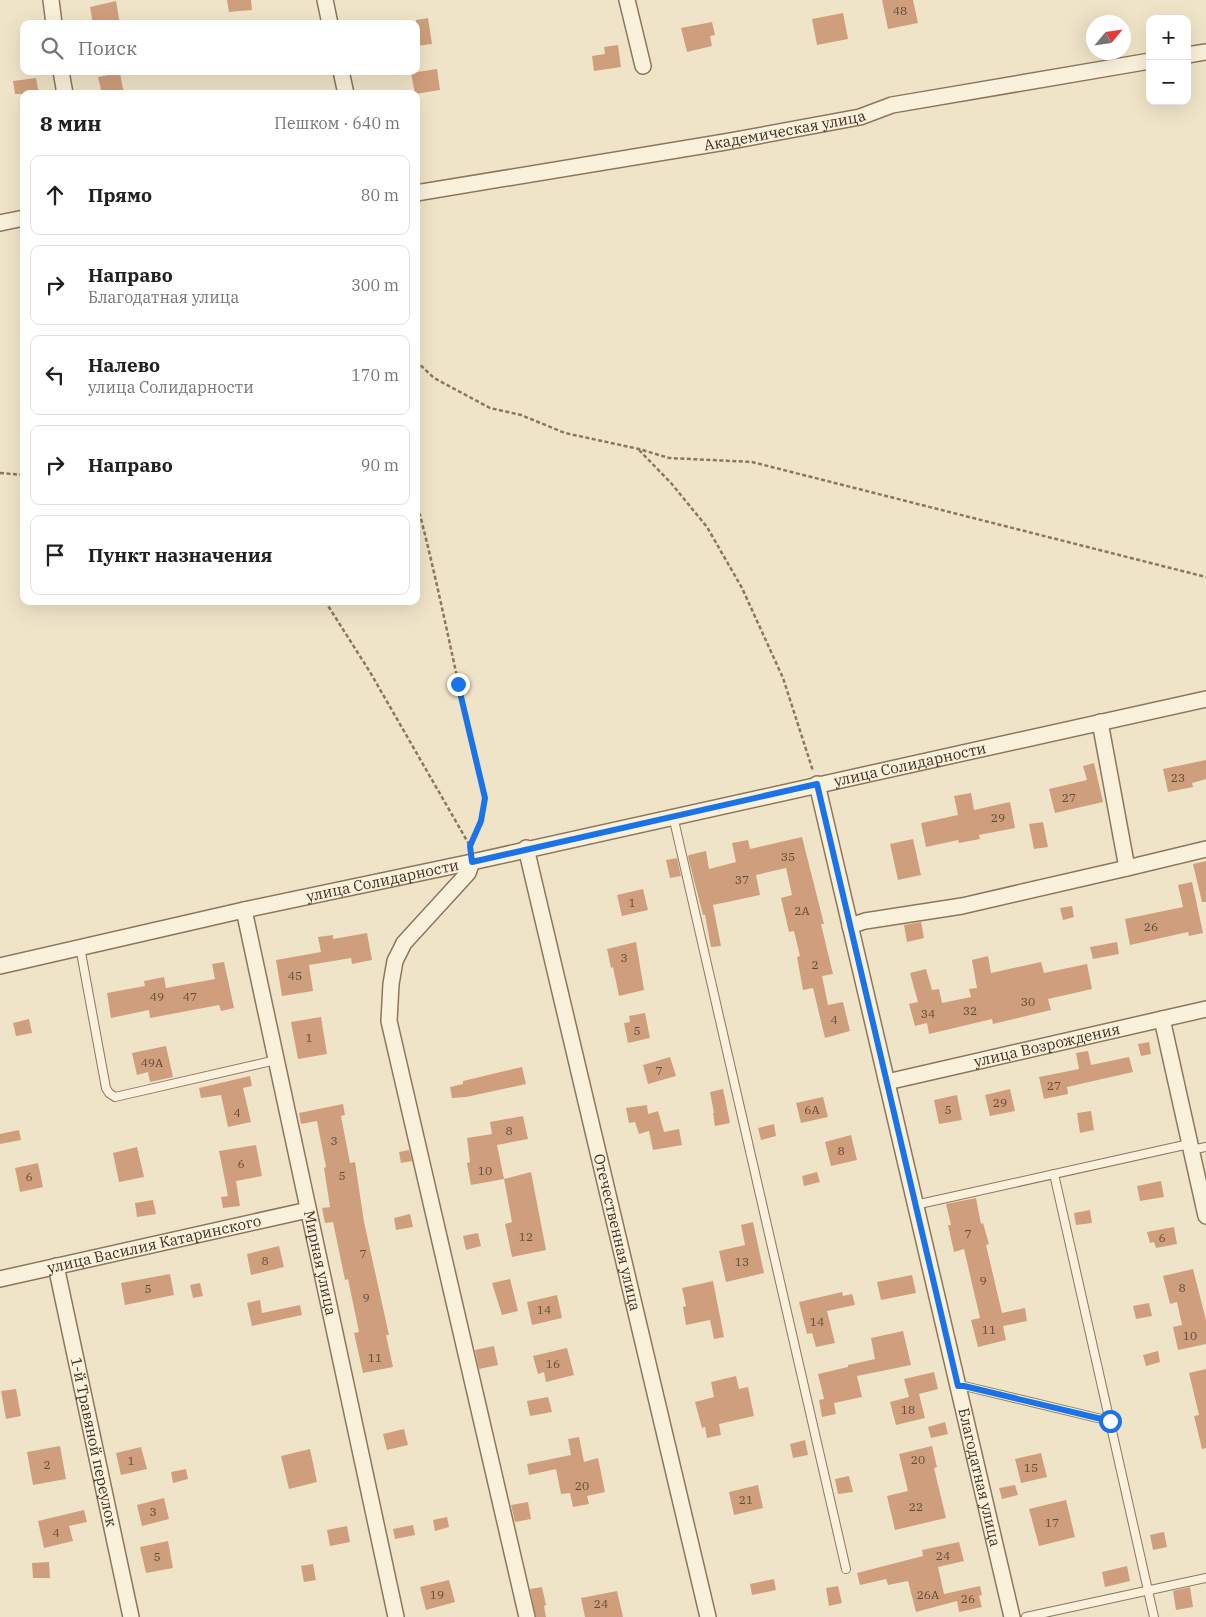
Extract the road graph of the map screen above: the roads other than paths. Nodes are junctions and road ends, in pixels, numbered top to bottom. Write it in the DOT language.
graph roads {
  1 [pos="51,0"];
  2 [pos="325,0"];
  3 [pos="627,0"];
  4 [pos="54,20"];
  5 [pos="329,20"];
  6 [pos="1206,52"];
  7 [pos="1191,54"];
  8 [pos="1146,62"];
  9 [pos="643,66"];
  10 [pos="62,75"];
  11 [pos="342,75"];
  12 [pos="63,90"];
  13 [pos="345,90"];
  14 [pos="420,192"];
  15 [pos="20,219"];
  16 [pos="0,223"];
  17 [pos="1206,698"];
  18 [pos="1100,722"];
  19 [pos="817,784"];
  20 [pos="673,816"];
  21 [pos="526,848"];
  22 [pos="1206,849"];
  23 [pos="472,862"];
  24 [pos="1127,868"];
  25 [pos="244,910"];
  26 [pos="850,926"];
  27 [pos="80,947"];
  28 [pos="0,966"];
  29 [pos="1206,1009"];
  30 [pos="1162,1019"];
  31 [pos="276,1060"];
  32 [pos="886,1082"];
  33 [pos="1206,1146"];
  34 [pos="1190,1147"];
  35 [pos="1054,1174"];
  36 [pos="915,1205"];
  37 [pos="308,1210"];
  38 [pos="1206,1216"];
  39 [pos="56,1266"];
  40 [pos="0,1279"];
  41 [pos="958,1386"];
  42 [pos="1110,1421"];
  43 [pos="846,1569"];
  44 [pos="1206,1578"];
  45 [pos="1148,1590"];
  46 [pos="131,1617"];
  47 [pos="396,1617"];
  48 [pos="526,1617"];
  49 [pos="708,1617"];
  50 [pos="1012,1617"];
  51 [pos="1026,1617"];
  52 [pos="1154,1617"];
  1 -- 4 [label="street"];
  2 -- 5 [label="street"];
  3 -- 9 [label="street"];
  6 -- 7 [label="street"];
  8 -- 14 [label="street, Академическая улица"];
  10 -- 12 [label="street"];
  11 -- 13 [label="street"];
  15 -- 16 [label="street"];
  17 -- 18 [label="street, улица Солидарности"];
  18 -- 19 [label="street, улица Солидарности"];
  18 -- 24 [label="street"];
  19 -- 20 [label="street, улица Солидарности"];
  19 -- 26 [label="street, Благодатная улица"];
  20 -- 21 [label="street, улица Солидарности"];
  20 -- 43 [label="lane"];
  21 -- 23 [label="street, улица Солидарности"];
  21 -- 49 [label="street, Отечественная улица"];
  22 -- 24 [label="street"];
  23 -- 25 [label="street, улица Солидарности"];
  23 -- 48 [label="street"];
  24 -- 26 [label="street"];
  25 -- 27 [label="street, улица Солидарности"];
  25 -- 31 [label="street, Мирная улица"];
  26 -- 32 [label="street, Благодатная улица"];
  27 -- 28 [label="street, улица Солидарности"];
  27 -- 31 [label="lane"];
  29 -- 30 [label="street, улица Возрождения"];
  30 -- 32 [label="street, улица Возрождения"];
  30 -- 34 [label="street"];
  31 -- 37 [label="street, Мирная улица"];
  32 -- 36 [label="street, Благодатная улица"];
  33 -- 34 [label="lane"];
  34 -- 35 [label="lane"];
  34 -- 38 [label="street"];
  35 -- 36 [label="lane"];
  35 -- 42 [label="lane"];
  36 -- 41 [label="street, Благодатная улица"];
  37 -- 39 [label="street, улица Василия Катаринского"];
  37 -- 47 [label="street, Мирная улица"];
  39 -- 40 [label="street, улица Василия Катаринского"];
  39 -- 46 [label="street, 1-й Травяной переулок"];
  41 -- 42 [label="lane"];
  41 -- 50 [label="street, Благодатная улица"];
  42 -- 45 [label="lane"];
  44 -- 45 [label="lane"];
  45 -- 51 [label="lane"];
  45 -- 52 [label="lane"];
}
